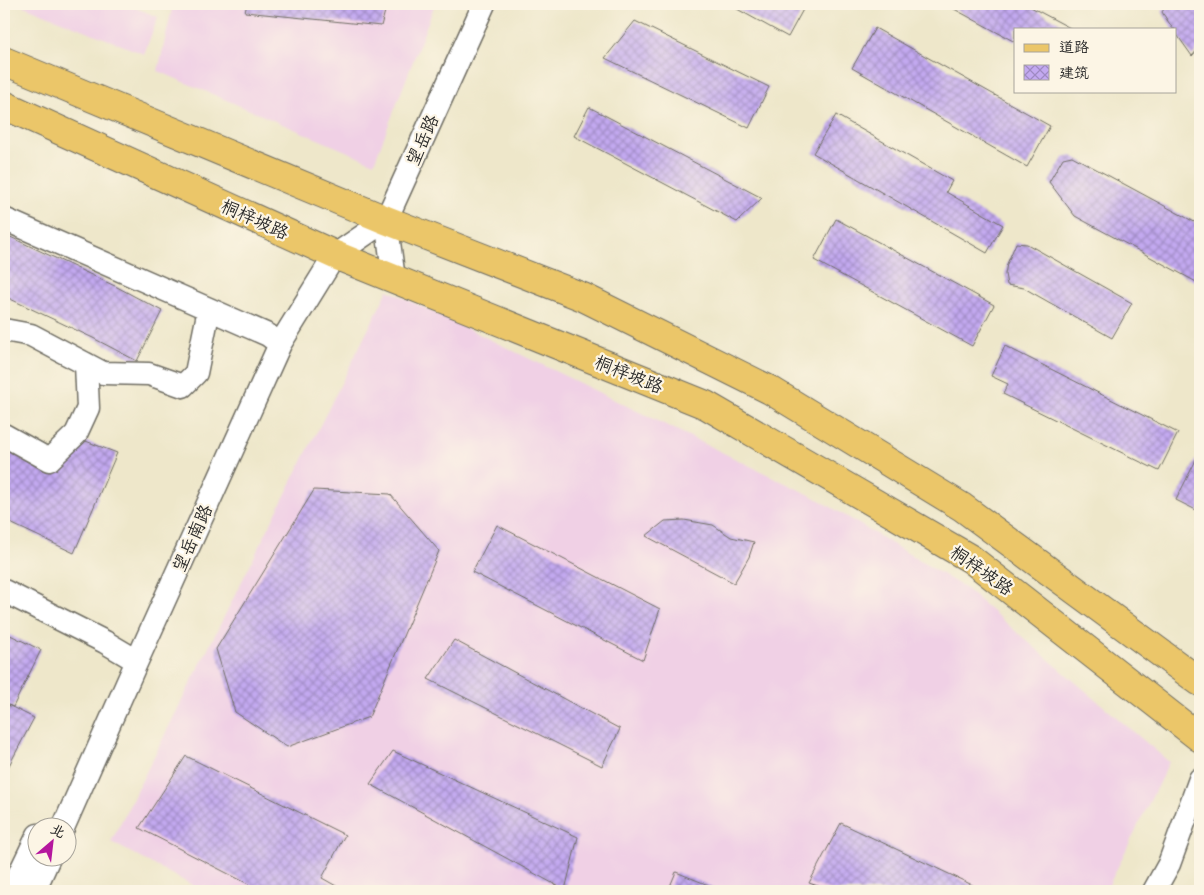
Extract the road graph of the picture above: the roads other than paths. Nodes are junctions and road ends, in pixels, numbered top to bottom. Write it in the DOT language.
graph roads {
  1 [pos="484,4"];
  2 [pos="4,61"];
  3 [pos="4,105"];
  4 [pos="4,219"];
  5 [pos="386,220"];
  6 [pos="335,255"];
  7 [pos="394,279"];
  8 [pos="209,309"];
  9 [pos="4,330"];
  10 [pos="280,344"];
  11 [pos="86,364"];
  12 [pos="4,434"];
  13 [pos="4,592"];
  14 [pos="137,661"];
  15 [pos="1200,682"];
  16 [pos="1200,738"];
  17 [pos="1200,779"];
  18 [pos="51,818"];
  19 [pos="28,860"];
  20 [pos="44,868"];
  21 [pos="11,891"];
  22 [pos="34,891"];
  23 [pos="1154,891"];
  1 -- 5 [label="street, 望岳路"];
  2 -- 5 [label="main road"];
  3 -- 6 [label="main road, 桐梓坡路"];
  4 -- 8 [label="street"];
  5 -- 6 [label="street"];
  5 -- 7 [label="street"];
  5 -- 15 [label="main road"];
  6 -- 7 [label="main road, 桐梓坡路"];
  6 -- 10 [label="street, 望岳南路"];
  7 -- 16 [label="main road, 桐梓坡路"];
  8 -- 10 [label="street"];
  8 -- 11 [label="street"];
  9 -- 11 [label="street"];
  10 -- 14 [label="street, 望岳南路"];
  11 -- 12 [label="street"];
  13 -- 14 [label="street"];
  14 -- 18 [label="street, 望岳南路"];
  17 -- 23 [label="street"];
  19 -- 21 [label="street, 望岳南路"];
  20 -- 22 [label="street"];
}
